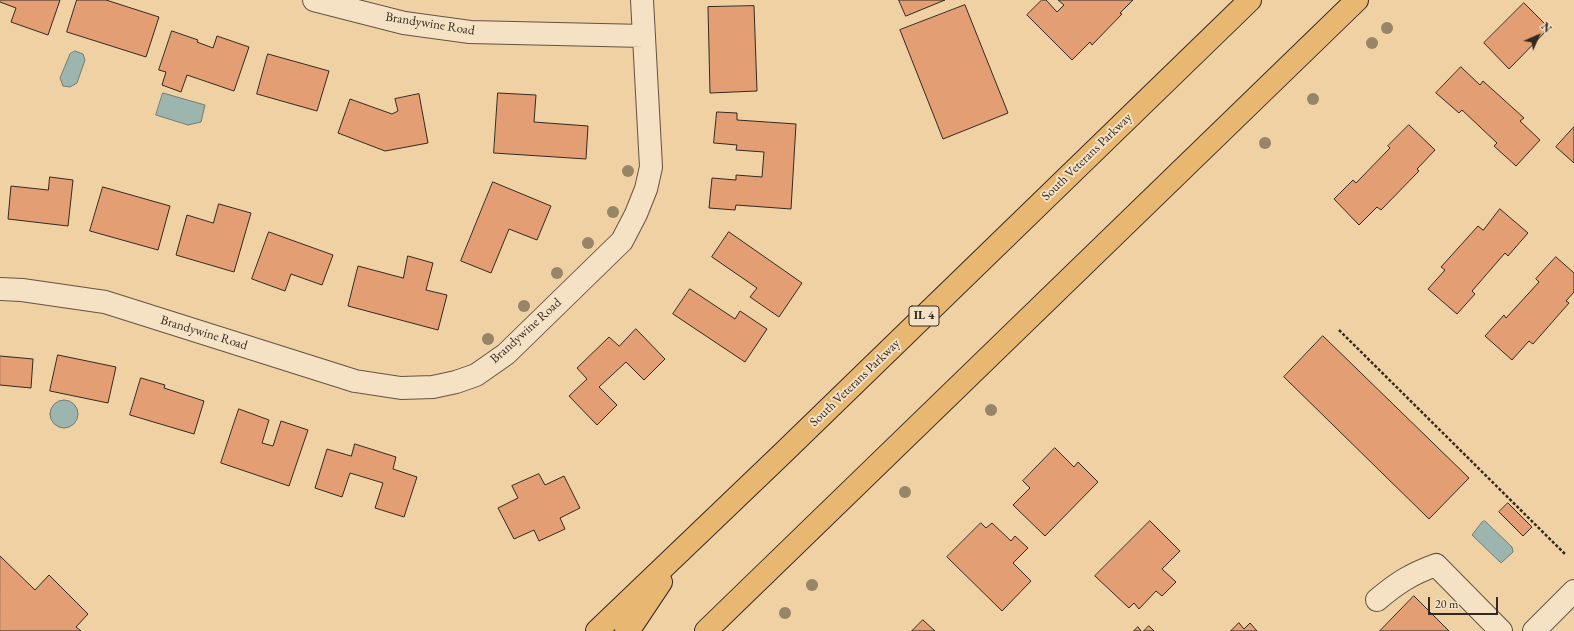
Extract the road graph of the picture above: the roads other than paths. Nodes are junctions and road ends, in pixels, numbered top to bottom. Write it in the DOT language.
graph roads {
  1 [pos="314,0"];
  2 [pos="642,0"];
  3 [pos="1250,0"];
  4 [pos="1357,0"];
  5 [pos="644,36"];
  6 [pos="0,289"];
  7 [pos="686,545"];
  8 [pos="1574,591"];
  9 [pos="1377,600"];
  10 [pos="597,631"];
  11 [pos="626,631"];
  12 [pos="706,631"];
  13 [pos="1501,631"];
  14 [pos="1534,631"];
  1 -- 5 [label="street, Brandywine Road"];
  2 -- 5 [label="street, Brandywine Road"];
  3 -- 7 [label="highway, South Veterans Parkway / IL 4"];
  4 -- 12 [label="highway"];
  5 -- 6 [label="street, Brandywine Road"];
  7 -- 10 [label="highway, South Veterans Parkway / IL 4"];
  7 -- 11 [label="highway"];
  8 -- 14 [label="street"];
  9 -- 13 [label="street"];
}
